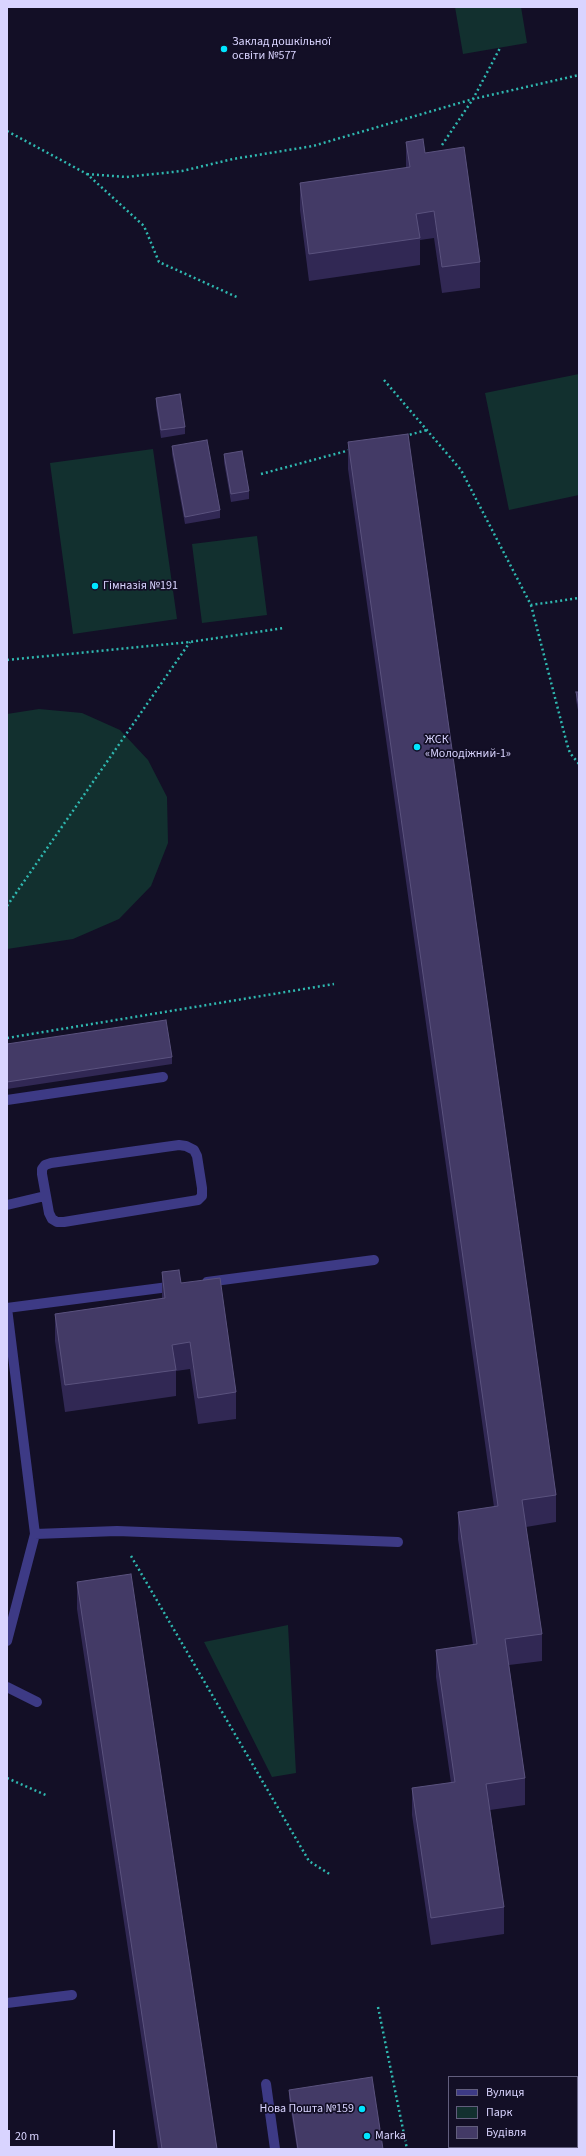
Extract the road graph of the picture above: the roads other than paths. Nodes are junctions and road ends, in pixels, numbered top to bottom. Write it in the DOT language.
graph roads {
  1 [pos="163,1077"];
  2 [pos="7,1100"];
  3 [pos="46,1196"];
  4 [pos="7,1205"];
  5 [pos="374,1260"];
  6 [pos="7,1308"];
  7 [pos="35,1534"];
  8 [pos="398,1542"];
  9 [pos="7,1641"];
  10 [pos="7,1687"];
  11 [pos="37,1702"];
  12 [pos="72,1995"];
  13 [pos="7,2003"];
  14 [pos="266,2084"];
  15 [pos="275,2149"];
  1 -- 2 [label="street"];
  3 -- 3 [label="street"];
  3 -- 4 [label="street"];
  5 -- 6 [label="street"];
  6 -- 7 [label="street"];
  7 -- 8 [label="street"];
  7 -- 9 [label="street"];
  10 -- 11 [label="street"];
  12 -- 13 [label="street"];
  14 -- 15 [label="street"];
}
